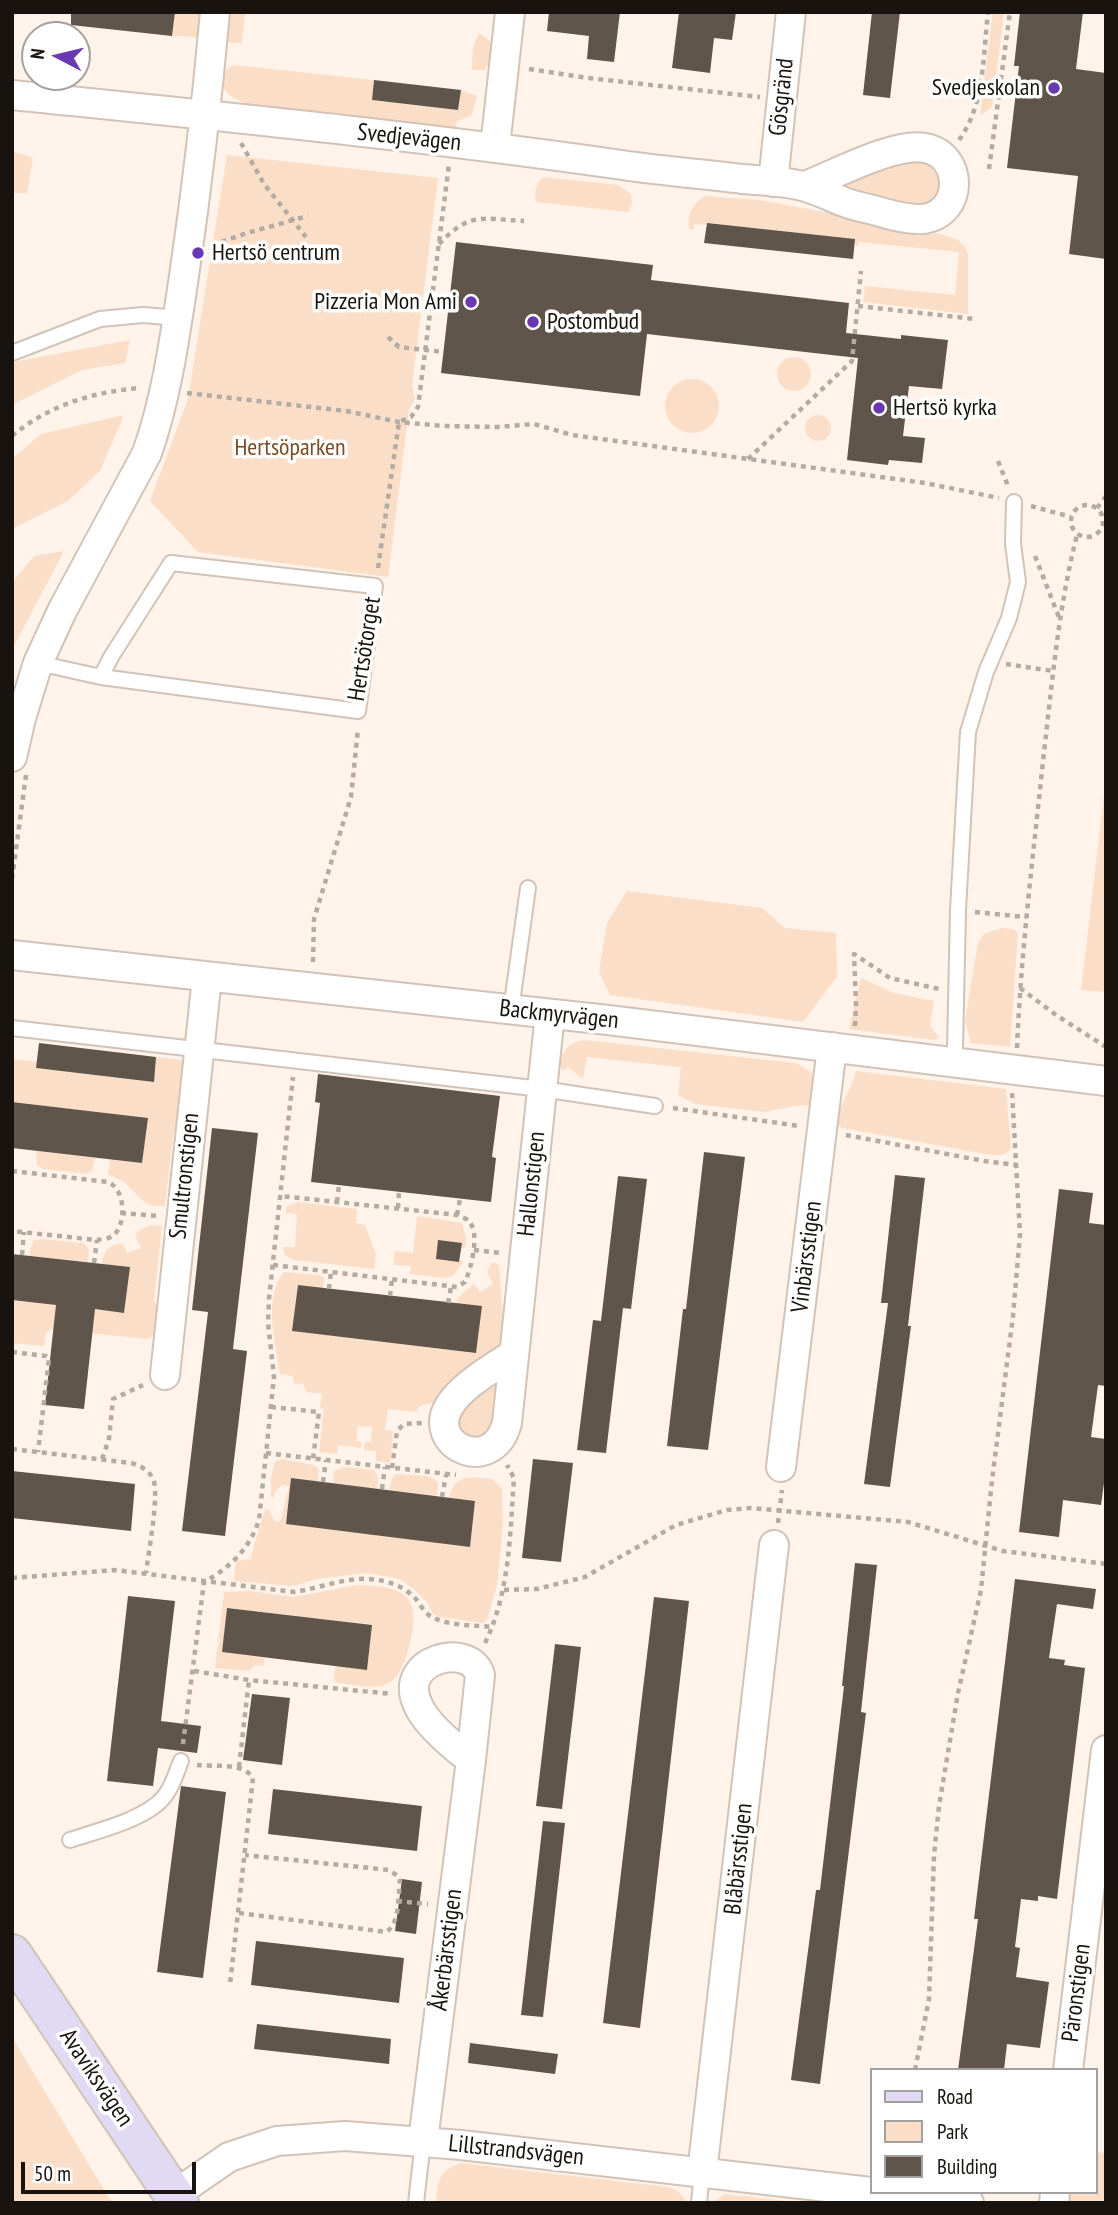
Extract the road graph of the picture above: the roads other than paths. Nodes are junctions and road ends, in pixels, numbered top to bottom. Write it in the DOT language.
graph roads {
  1 [pos="215,12"];
  2 [pos="510,12"];
  3 [pos="792,12"];
  4 [pos="12,95"];
  5 [pos="206,115"];
  6 [pos="495,147"];
  7 [pos="773,182"];
  8 [pos="805,186"];
  9 [pos="178,318"];
  10 [pos="12,353"];
  11 [pos="1014,502"];
  12 [pos="31,674"];
  13 [pos="101,677"];
  14 [pos="19,763"];
  15 [pos="528,888"];
  16 [pos="12,955"];
  17 [pos="207,977"];
  18 [pos="511,1010"];
  19 [pos="550,1014"];
  20 [pos="12,1028"];
  21 [pos="955,1048"];
  22 [pos="842,1049"];
  23 [pos="199,1050"];
  24 [pos="1106,1081"];
  25 [pos="542,1089"];
  26 [pos="655,1106"];
  27 [pos="513,1354"];
  28 [pos="165,1374"];
  29 [pos="781,1466"];
  30 [pos="774,1545"];
  31 [pos="1106,1750"];
  32 [pos="471,1760"];
  33 [pos="181,1761"];
  34 [pos="70,1840"];
  35 [pos="12,1954"];
  36 [pos="1068,2068"];
  37 [pos="423,2141"];
  38 [pos="702,2173"];
  39 [pos="870,2192"];
  40 [pos="891,2194"];
  41 [pos="176,2199"];
  42 [pos="416,2203"];
  43 [pos="699,2203"];
  44 [pos="969,2203"];
  1 -- 5 [label="street"];
  2 -- 6 [label="street"];
  3 -- 7 [label="street, Gösgränd"];
  4 -- 5 [label="street, Svedjevägen"];
  5 -- 6 [label="street, Svedjevägen"];
  5 -- 9 [label="street"];
  6 -- 7 [label="street, Svedjevägen"];
  7 -- 8 [label="street, Svedjevägen"];
  8 -- 8 [label="street, Svedjevägen"];
  9 -- 10 [label="lane"];
  9 -- 12 [label="street"];
  11 -- 21 [label="lane"];
  12 -- 13 [label="lane, Hertsötorget"];
  12 -- 14 [label="street"];
  13 -- 13 [label="lane, Hertsötorget"];
  15 -- 18 [label="lane"];
  16 -- 17 [label="street, Backmyrvägen"];
  17 -- 18 [label="street, Backmyrvägen"];
  17 -- 23 [label="street, Smultronstigen"];
  18 -- 19 [label="street, Backmyrvägen"];
  19 -- 22 [label="street, Backmyrvägen"];
  19 -- 25 [label="street, Hallonstigen"];
  20 -- 23 [label="lane"];
  22 -- 24 [label="street, Backmyrvägen"];
  22 -- 29 [label="street, Vinbärsstigen"];
  23 -- 25 [label="lane"];
  23 -- 28 [label="street, Smultronstigen"];
  25 -- 26 [label="lane"];
  25 -- 27 [label="street, Hallonstigen"];
  27 -- 27 [label="street, Hallonstigen"];
  30 -- 38 [label="street, Blåbärsstigen"];
  31 -- 36 [label="street, Päronstigen"];
  32 -- 32 [label="street, Åkerbärsstigen"];
  32 -- 37 [label="street, Åkerbärsstigen"];
  33 -- 34 [label="lane"];
  35 -- 41 [label="street, Avaviksvägen"];
  37 -- 38 [label="street, Lillstrandsvägen"];
  37 -- 41 [label="street, Lillstrandsvägen"];
  37 -- 42 [label="lane"];
  38 -- 39 [label="street, Lillstrandsvägen"];
  38 -- 43 [label="lane"];
  40 -- 44 [label="street, Lillstrandsvägen"];
}
